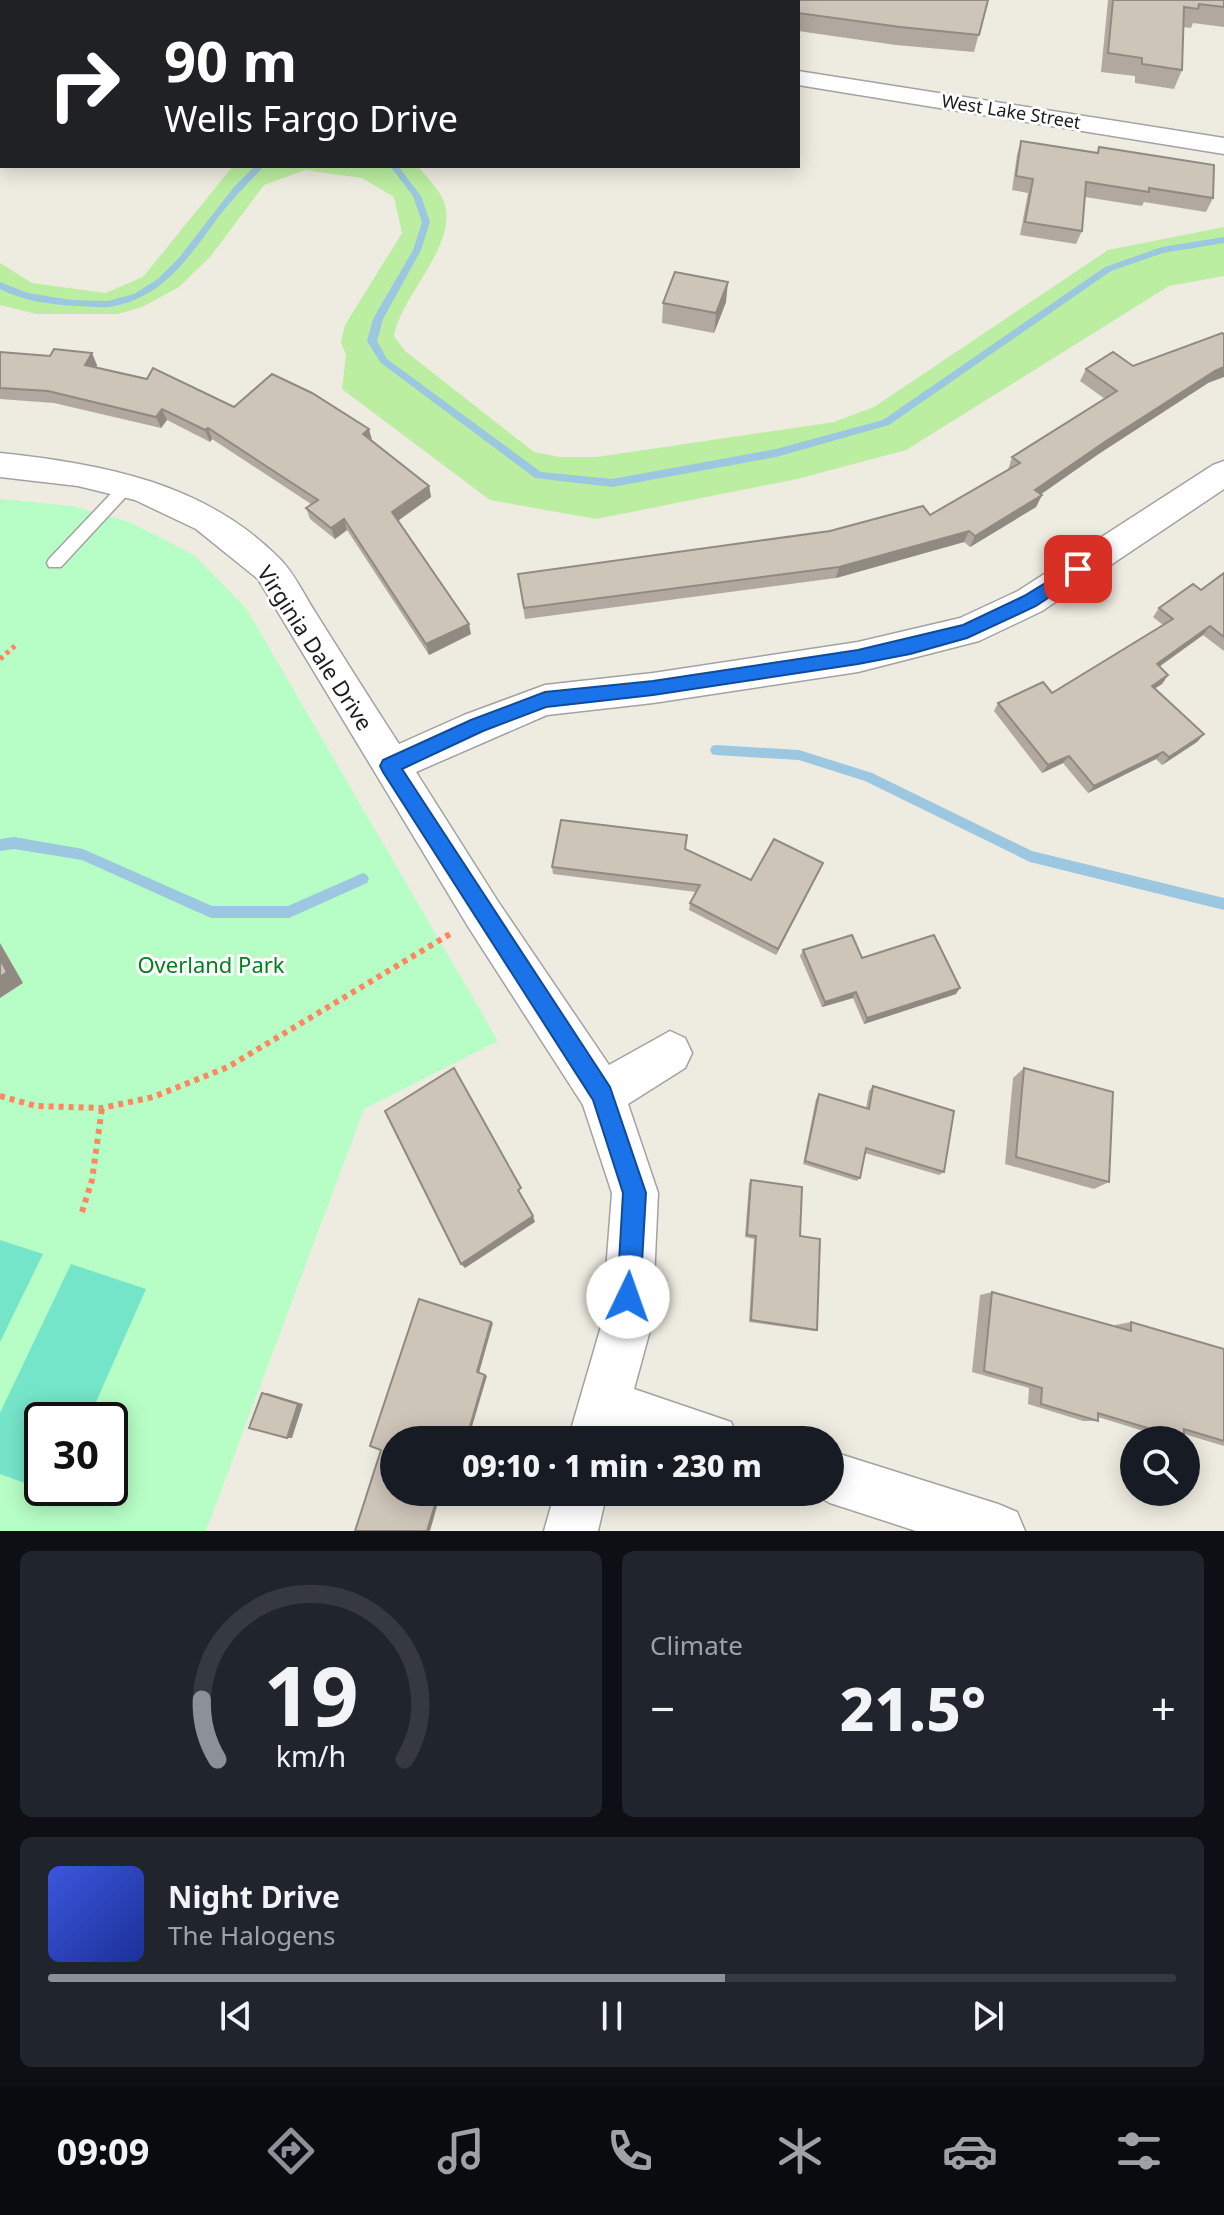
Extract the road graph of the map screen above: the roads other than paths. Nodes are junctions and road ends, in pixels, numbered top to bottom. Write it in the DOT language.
graph roads {
  1 [pos="800,78"];
  2 [pos="1224,146"];
  3 [pos="0,465"];
  4 [pos="1224,473"];
  5 [pos="129,484"];
  6 [pos="55,563"];
  7 [pos="390,766"];
  8 [pos="670,1053"];
  9 [pos="602,1094"];
  10 [pos="598,1422"];
  11 [pos="624,1426"];
  12 [pos="844,1482"];
  13 [pos="577,1506"];
  14 [pos="571,1531"];
  15 [pos="998,1531"];
  1 -- 2 [label="street, West Lake Street"];
  3 -- 5 [label="street, Virginia Dale Drive"];
  4 -- 7 [label="street"];
  5 -- 6 [label="lane"];
  5 -- 7 [label="street, Virginia Dale Drive"];
  7 -- 9 [label="street, Virginia Dale Drive"];
  8 -- 9 [label="street"];
  9 -- 10 [label="street, Virginia Dale Drive"];
  10 -- 11 [label="street"];
  12 -- 15 [label="street"];
  13 -- 14 [label="street"];
}
